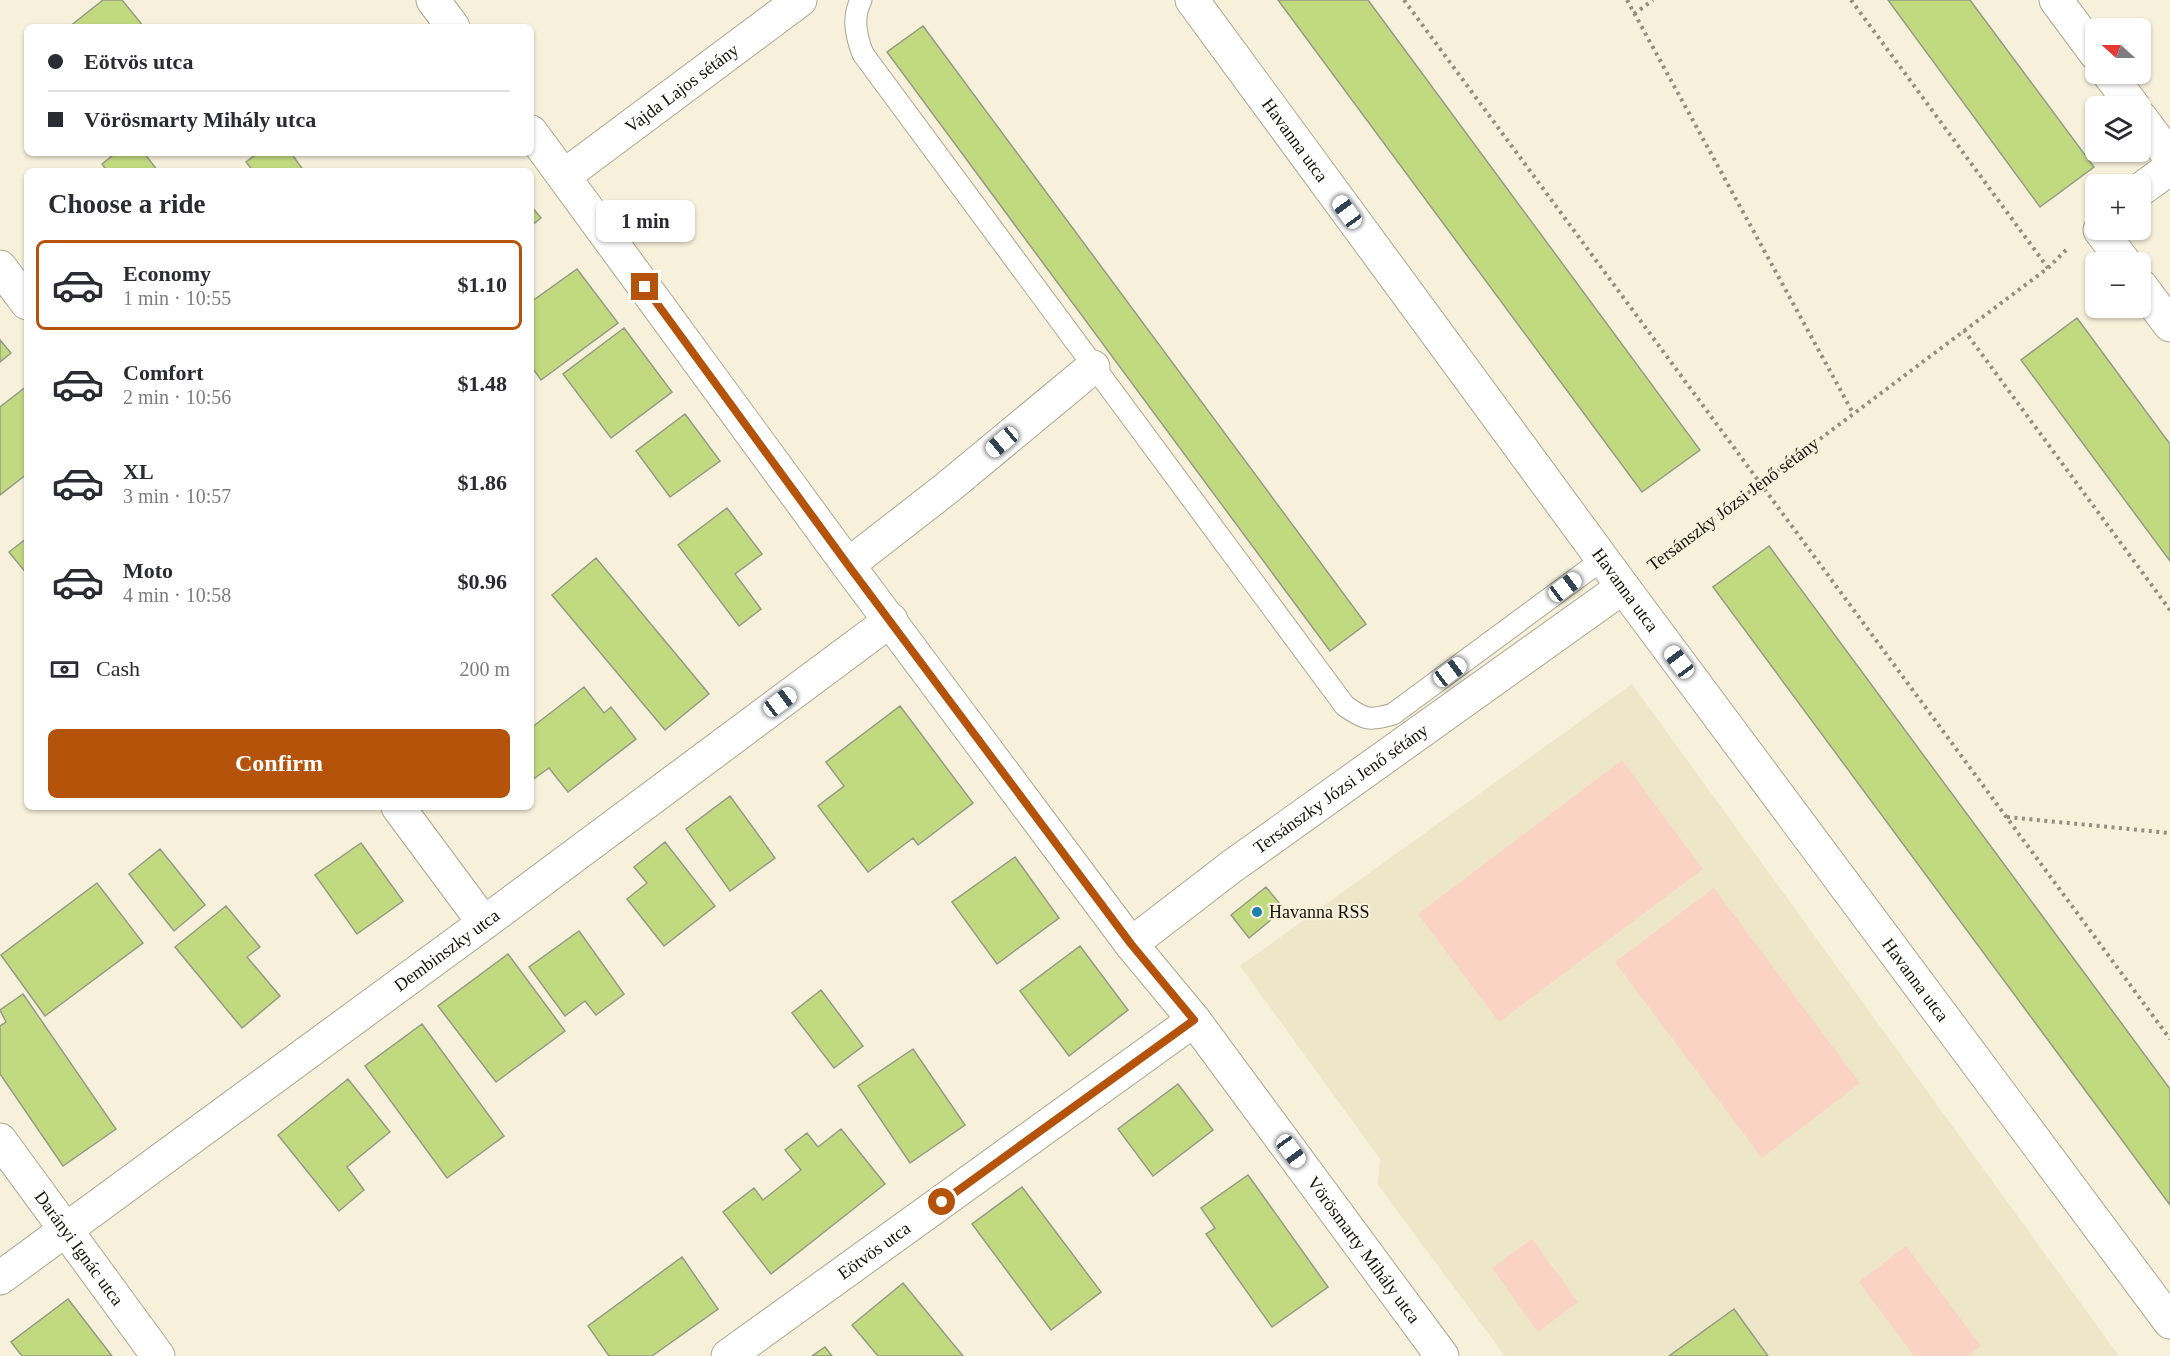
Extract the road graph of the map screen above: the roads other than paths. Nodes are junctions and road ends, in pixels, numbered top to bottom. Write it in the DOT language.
graph roads {
  1 [pos="434,0"];
  2 [pos="800,0"];
  3 [pos="861,0"];
  4 [pos="1192,0"];
  5 [pos="2056,0"];
  6 [pos="451,24"];
  7 [pos="2085,39"];
  8 [pos="2151,132"];
  9 [pos="534,136"];
  10 [pos="2170,158"];
  11 [pos="2170,168"];
  12 [pos="564,176"];
  13 [pos="2151,182"];
  14 [pos="0,267"];
  15 [pos="24,299"];
  16 [pos="2151,300"];
  17 [pos="2170,325"];
  18 [pos="1092,367"];
  19 [pos="1603,559"];
  20 [pos="848,565"];
  21 [pos="1623,587"];
  22 [pos="891,620"];
  23 [pos="400,810"];
  24 [pos="484,923"];
  25 [pos="1131,944"];
  26 [pos="1194,1020"];
  27 [pos="0,1140"];
  28 [pos="66,1230"];
  29 [pos="0,1278"];
  30 [pos="2170,1322"];
  31 [pos="158,1356"];
  32 [pos="728,1356"];
  33 [pos="1442,1356"];
  1 -- 6 [label="street"];
  2 -- 12 [label="street, Vajda Lajos sétány"];
  3 -- 18 [label="lane"];
  4 -- 19 [label="street, Havanna utca"];
  5 -- 7 [label="street"];
  8 -- 10 [label="street"];
  9 -- 12 [label="street, Vörösmarty Mihály utca"];
  11 -- 13 [label="street"];
  12 -- 20 [label="street, Vörösmarty Mihály utca"];
  14 -- 15 [label="street"];
  16 -- 17 [label="street"];
  18 -- 19 [label="lane"];
  18 -- 20 [label="street"];
  19 -- 21 [label="street, Havanna utca"];
  20 -- 22 [label="street, Vörösmarty Mihály utca"];
  21 -- 25 [label="street, Tersánszky Józsi Jenő sétány"];
  21 -- 30 [label="street, Havanna utca"];
  22 -- 24 [label="street, Dembinszky utca"];
  22 -- 25 [label="street, Vörösmarty Mihály utca"];
  23 -- 24 [label="street"];
  24 -- 28 [label="street, Dembinszky utca"];
  25 -- 26 [label="street, Vörösmarty Mihály utca"];
  26 -- 32 [label="street, Eötvös utca"];
  26 -- 33 [label="street, Vörösmarty Mihály utca"];
  27 -- 28 [label="street, Darányi Ignác utca"];
  28 -- 29 [label="street, Dembinszky utca"];
  28 -- 31 [label="street, Darányi Ignác utca"];
}
